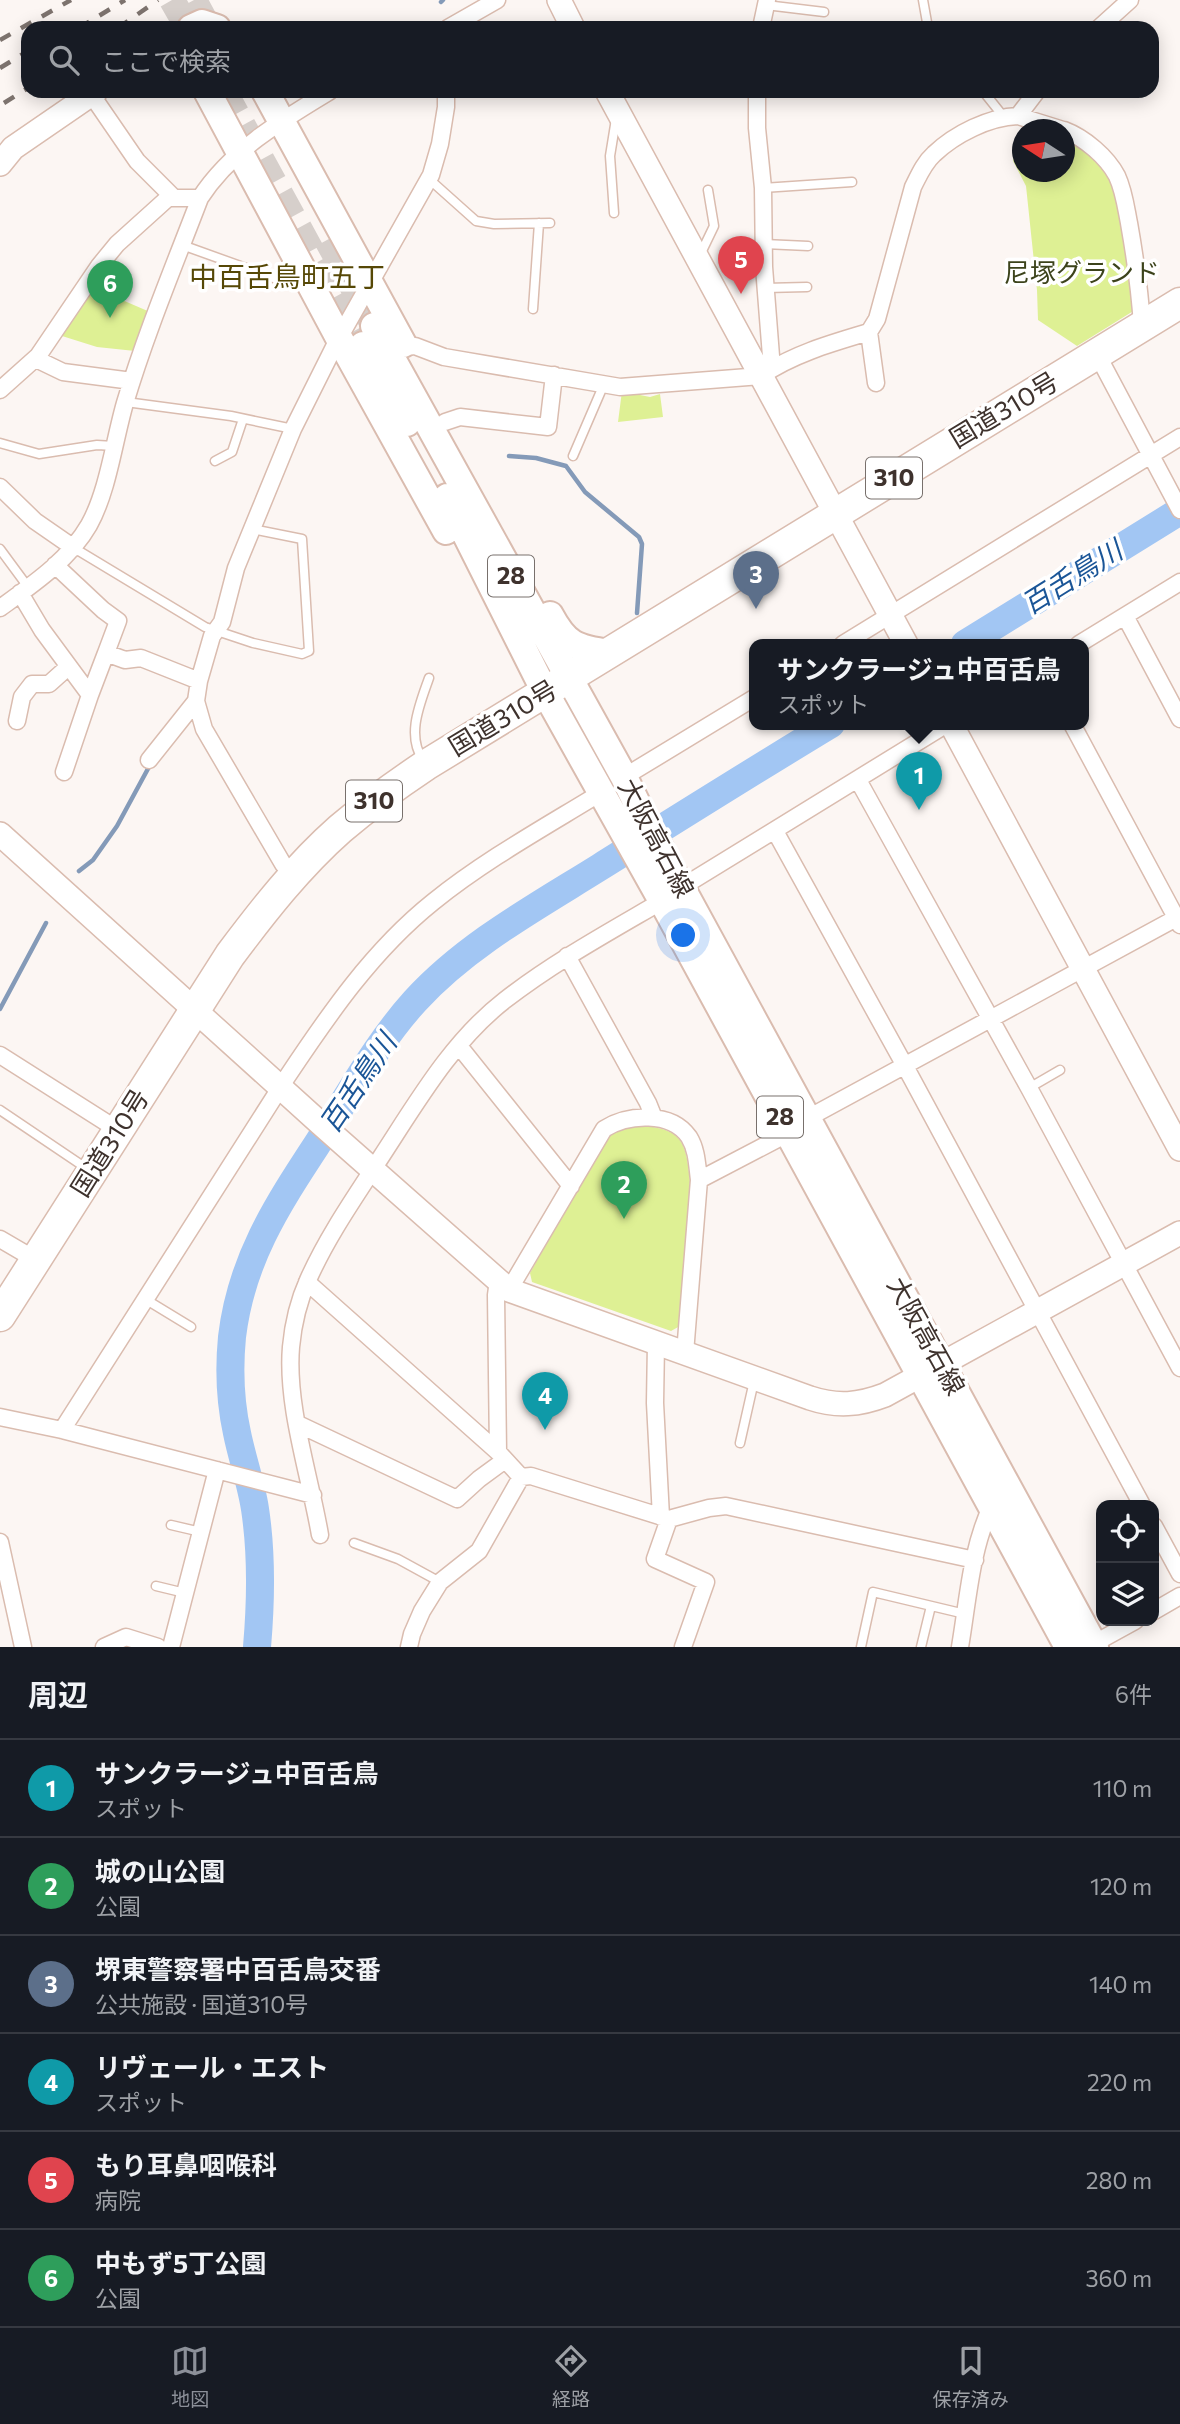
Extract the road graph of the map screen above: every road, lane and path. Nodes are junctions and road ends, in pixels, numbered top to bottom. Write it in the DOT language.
graph roads {
  1 [pos="497,0"];
  2 [pos="559,0"];
  3 [pos="923,0"];
  4 [pos="1130,0"];
  5 [pos="766,2"];
  6 [pos="824,12"];
  7 [pos="460,21"];
  8 [pos="570,21"];
  9 [pos="762,21"];
  10 [pos="927,21"];
  11 [pos="1107,21"];
  12 [pos="86,98"];
  13 [pos="96,98"];
  14 [pos="211,98"];
  15 [pos="269,98"];
  16 [pos="319,98"];
  17 [pos="446,98"];
  18 [pos="611,98"];
  19 [pos="757,98"];
  20 [pos="991,98"];
  21 [pos="1030,98"];
  22 [pos="619,113"];
  23 [pos="1011,116"];
  24 [pos="1022,119"];
  25 [pos="283,121"];
  26 [pos="1075,137"];
  27 [pos="239,153"];
  28 [pos="0,164"];
  29 [pos="429,179"];
  30 [pos="852,182"];
  31 [pos="763,188"];
  32 [pos="708,190"];
  33 [pos="173,197"];
  34 [pos="200,198"];
  35 [pos="614,213"];
  36 [pos="538,223"];
  37 [pos="550,223"];
  38 [pos="764,244"];
  39 [pos="182,246"];
  40 [pos="808,247"];
  41 [pos="698,259"];
  42 [pos="308,280"];
  43 [pos="370,282"];
  44 [pos="807,287"];
  45 [pos="765,288"];
  46 [pos="1180,303"];
  47 [pos="533,309"];
  48 [pos="1142,326"];
  49 [pos="869,332"];
  50 [pos="359,336"];
  51 [pos="405,347"];
  52 [pos="1097,354"];
  53 [pos="36,359"];
  54 [pos="766,372"];
  55 [pos="554,375"];
  56 [pos="132,382"];
  57 [pos="876,383"];
  58 [pos="604,384"];
  59 [pos="0,390"];
  60 [pos="125,402"];
  61 [pos="243,419"];
  62 [pos="446,422"];
  63 [pos="293,429"];
  64 [pos="1180,437"];
  65 [pos="0,443"];
  66 [pos="114,446"];
  67 [pos="1150,455"];
  68 [pos="573,456"];
  69 [pos="215,461"];
  70 [pos="0,487"];
  71 [pos="1178,507"];
  72 [pos="836,513"];
  73 [pos="252,529"];
  74 [pos="74,548"];
  75 [pos="0,549"];
  76 [pos="55,565"];
  77 [pos="1180,582"];
  78 [pos="24,590"];
  79 [pos="0,608"];
  80 [pos="890,615"];
  81 [pos="1125,616"];
  82 [pos="216,631"];
  83 [pos="851,639"];
  84 [pos="903,639"];
  85 [pos="1087,639"];
  86 [pos="106,653"];
  87 [pos="609,653"];
  88 [pos="68,667"];
  89 [pos="429,678"];
  90 [pos="199,681"];
  91 [pos="557,685"];
  92 [pos="90,695"];
  93 [pos="196,701"];
  94 [pos="749,701"];
  95 [pos="1180,719"];
  96 [pos="17,721"];
  97 [pos="939,730"];
  98 [pos="952,730"];
  99 [pos="1076,730"];
  100 [pos="149,761"];
  101 [pos="426,765"];
  102 [pos="64,772"];
  103 [pos="624,777"];
  104 [pos="858,780"];
  105 [pos="602,792"];
  106 [pos="775,831"];
  107 [pos="0,834"];
  108 [pos="643,842"];
  109 [pos="296,874"];
  110 [pos="672,894"];
  111 [pos="1179,920"];
  112 [pos="567,956"];
  113 [pos="1082,970"];
  114 [pos="194,1010"];
  115 [pos="991,1019"];
  116 [pos="459,1046"];
  117 [pos="0,1055"];
  118 [pos="905,1066"];
  119 [pos="1060,1070"];
  120 [pos="280,1087"];
  121 [pos="1029,1087"];
  122 [pos="0,1110"];
  123 [pos="654,1118"];
  124 [pos="798,1126"];
  125 [pos="118,1130"];
  126 [pos="1180,1149"];
  127 [pos="373,1170"];
  128 [pos="92,1171"];
  129 [pos="699,1180"];
  130 [pos="570,1186"];
  131 [pos="1180,1233"];
  132 [pos="0,1239"];
  133 [pos="36,1260"];
  134 [pos="1124,1264"];
  135 [pos="307,1282"];
  136 [pos="504,1285"];
  137 [pos="145,1299"];
  138 [pos="1036,1310"];
  139 [pos="0,1316"];
  140 [pos="191,1328"];
  141 [pos="656,1343"];
  142 [pos="685,1353"];
  143 [pos="1180,1367"];
  144 [pos="930,1369"];
  145 [pos="755,1378"];
  146 [pos="0,1417"];
  147 [pos="298,1424"];
  148 [pos="62,1430"];
  149 [pos="740,1443"];
  150 [pos="502,1456"];
  151 [pos="217,1470"];
  152 [pos="521,1477"];
  153 [pos="313,1495"];
  154 [pos="1139,1500"];
  155 [pos="992,1506"];
  156 [pos="665,1518"];
  157 [pos="171,1525"];
  158 [pos="201,1532"];
  159 [pos="320,1535"];
  160 [pos="1159,1535"];
  161 [pos="0,1542"];
  162 [pos="354,1543"];
  163 [pos="975,1560"];
  164 [pos="1180,1574"];
  165 [pos="440,1582"];
  166 [pos="156,1586"];
  167 [pos="185,1593"];
  168 [pos="1180,1596"];
  169 [pos="931,1606"];
  170 [pos="1159,1608"];
  171 [pos="965,1614"];
  172 [pos="1125,1626"];
  173 [pos="1085,1646"];
  174 [pos="23,1647"];
  175 [pos="104,1647"];
  176 [pos="158,1647"];
  177 [pos="171,1647"];
  178 [pos="409,1647"];
  179 [pos="683,1647"];
  180 [pos="861,1647"];
  181 [pos="921,1647"];
  182 [pos="960,1647"];
  1 -- 7 [label="street"];
  2 -- 8 [label="street"];
  3 -- 10 [label="lane"];
  4 -- 11 [label="street"];
  5 -- 6 [label="lane"];
  5 -- 9 [label="street"];
  12 -- 28 [label="street"];
  13 -- 33 [label="street"];
  14 -- 27 [label="main road"];
  15 -- 25 [label="main road"];
  16 -- 25 [label="street"];
  17 -- 29 [label="street"];
  18 -- 22 [label="street"];
  19 -- 31 [label="street"];
  20 -- 23 [label="lane"];
  21 -- 23 [label="street"];
  22 -- 35 [label="lane"];
  22 -- 41 [label="street"];
  23 -- 24 [label="street"];
  23 -- 49 [label="street"];
  25 -- 27 [label="street"];
  25 -- 43 [label="main road"];
  26 -- 48 [label="street"];
  27 -- 34 [label="street"];
  27 -- 42 [label="main road"];
  29 -- 36 [label="lane"];
  29 -- 43 [label="street"];
  30 -- 31 [label="lane"];
  31 -- 38 [label="street"];
  32 -- 41 [label="lane"];
  33 -- 34 [label="street"];
  33 -- 53 [label="street"];
  34 -- 39 [label="street"];
  36 -- 37 [label="lane"];
  36 -- 47 [label="lane"];
  38 -- 40 [label="lane"];
  38 -- 45 [label="street"];
  39 -- 42 [label="lane"];
  39 -- 56 [label="street"];
  41 -- 54 [label="street"];
  42 -- 50 [label="main road"];
  43 -- 50 [label="street"];
  43 -- 51 [label="main road"];
  44 -- 45 [label="lane"];
  45 -- 54 [label="street"];
  46 -- 48 [label="highway, 国道310号 / 310"];
  48 -- 52 [label="highway, 国道310号 / 310"];
  49 -- 54 [label="street"];
  49 -- 57 [label="street"];
  50 -- 63 [label="street"];
  50 -- 91 [label="main road, 大阪高石線 / 28"];
  50 -- 91 [label="main road, 大阪高石線 / 28"];
  51 -- 55 [label="street"];
  51 -- 62 [label="main road"];
  52 -- 67 [label="street"];
  52 -- 72 [label="highway, 国道310号 / 310"];
  53 -- 56 [label="street"];
  53 -- 59 [label="street"];
  54 -- 58 [label="street"];
  54 -- 72 [label="street"];
  55 -- 58 [label="street"];
  55 -- 62 [label="street"];
  56 -- 60 [label="street"];
  58 -- 68 [label="lane"];
  60 -- 61 [label="lane"];
  60 -- 66 [label="street"];
  61 -- 63 [label="lane"];
  61 -- 69 [label="lane"];
  62 -- 87 [label="main road"];
  63 -- 73 [label="street"];
  64 -- 67 [label="street"];
  65 -- 66 [label="lane"];
  66 -- 74 [label="street"];
  67 -- 71 [label="street"];
  67 -- 80 [label="street"];
  70 -- 74 [label="street"];
  72 -- 80 [label="street"];
  72 -- 87 [label="highway, 国道310号 / 310"];
  73 -- 82 [label="street"];
  73 -- 82 [label="lane"];
  74 -- 76 [label="street"];
  74 -- 82 [label="lane"];
  75 -- 78 [label="lane"];
  76 -- 78 [label="street"];
  76 -- 86 [label="street"];
  77 -- 81 [label="street"];
  78 -- 79 [label="street"];
  78 -- 88 [label="street"];
  80 -- 83 [label="street"];
  80 -- 84 [label="street"];
  81 -- 85 [label="street"];
  81 -- 95 [label="street"];
  82 -- 90 [label="street"];
  86 -- 90 [label="street"];
  86 -- 92 [label="street"];
  87 -- 91 [label="highway, 国道310号 / 310"];
  88 -- 92 [label="street"];
  88 -- 96 [label="street"];
  89 -- 101 [label="lane"];
  90 -- 93 [label="street"];
  91 -- 101 [label="highway, 国道310号 / 310"];
  91 -- 103 [label="main road, 大阪高石線 / 28"];
  91 -- 105 [label="main road, 大阪高石線 / 28"];
  92 -- 102 [label="street"];
  93 -- 100 [label="street"];
  93 -- 109 [label="street"];
  94 -- 103 [label="street"];
  97 -- 104 [label="street"];
  98 -- 113 [label="street"];
  99 -- 111 [label="street"];
  101 -- 109 [label="highway, 国道310号 / 310"];
  103 -- 108 [label="main road, 大阪高石線 / 28"];
  104 -- 106 [label="street"];
  104 -- 115 [label="street"];
  105 -- 108 [label="main road, 大阪高石線 / 28"];
  105 -- 120 [label="street"];
  106 -- 110 [label="street"];
  106 -- 118 [label="street"];
  107 -- 114 [label="street"];
  108 -- 110 [label="main road, 大阪高石線 / 28"];
  109 -- 114 [label="highway, 国道310号 / 310"];
  110 -- 112 [label="street"];
  110 -- 124 [label="main road, 大阪高石線 / 28"];
  111 -- 113 [label="street"];
  112 -- 116 [label="street"];
  112 -- 123 [label="street"];
  113 -- 115 [label="street"];
  113 -- 126 [label="street"];
  114 -- 120 [label="street"];
  114 -- 125 [label="highway, 国道310号 / 310"];
  115 -- 118 [label="street"];
  115 -- 121 [label="street"];
  116 -- 127 [label="street"];
  116 -- 130 [label="street"];
  117 -- 125 [label="street"];
  118 -- 124 [label="street"];
  118 -- 138 [label="street"];
  119 -- 121 [label="lane"];
  120 -- 127 [label="street"];
  120 -- 137 [label="street"];
  121 -- 134 [label="street"];
  122 -- 128 [label="lane"];
  123 -- 129 [label="street"];
  123 -- 130 [label="street"];
  124 -- 129 [label="street"];
  124 -- 144 [label="main road, 大阪高石線 / 28"];
  125 -- 128 [label="highway, 国道310号 / 310"];
  127 -- 135 [label="street"];
  127 -- 136 [label="street"];
  128 -- 133 [label="highway, 国道310号 / 310"];
  129 -- 142 [label="street"];
  130 -- 136 [label="street"];
  131 -- 134 [label="street"];
  132 -- 133 [label="street"];
  133 -- 139 [label="highway, 国道310号 / 310"];
  134 -- 138 [label="street"];
  134 -- 143 [label="street"];
  135 -- 147 [label="street"];
  135 -- 150 [label="street"];
  136 -- 141 [label="street"];
  136 -- 150 [label="street"];
  137 -- 140 [label="lane"];
  137 -- 148 [label="street"];
  138 -- 144 [label="street"];
  138 -- 154 [label="street"];
  141 -- 142 [label="street"];
  141 -- 156 [label="street"];
  142 -- 145 [label="street"];
  144 -- 145 [label="street"];
  144 -- 155 [label="main road, 大阪高石線 / 28"];
  144 -- 173 [label="main road, 大阪高石線 / 28"];
  145 -- 149 [label="lane"];
  146 -- 148 [label="street"];
  147 -- 150 [label="street"];
  147 -- 153 [label="street"];
  148 -- 151 [label="street"];
  150 -- 152 [label="street"];
  151 -- 153 [label="street"];
  151 -- 158 [label="street"];
  152 -- 156 [label="street"];
  152 -- 165 [label="street"];
  153 -- 159 [label="street"];
  155 -- 163 [label="street"];
  155 -- 173 [label="main road, 大阪高石線 / 28"];
  156 -- 163 [label="street"];
  156 -- 179 [label="street"];
  157 -- 158 [label="lane"];
  158 -- 167 [label="street"];
  160 -- 164 [label="street"];
  161 -- 174 [label="street"];
  162 -- 165 [label="lane"];
  163 -- 171 [label="street"];
  165 -- 178 [label="street"];
  166 -- 167 [label="lane"];
  167 -- 177 [label="street"];
  168 -- 170 [label="street"];
  169 -- 171 [label="lane"];
  169 -- 180 [label="lane"];
  169 -- 181 [label="lane"];
  171 -- 182 [label="street"];
  172 -- 173 [label="street"];
  175 -- 176 [label="street"];
}
